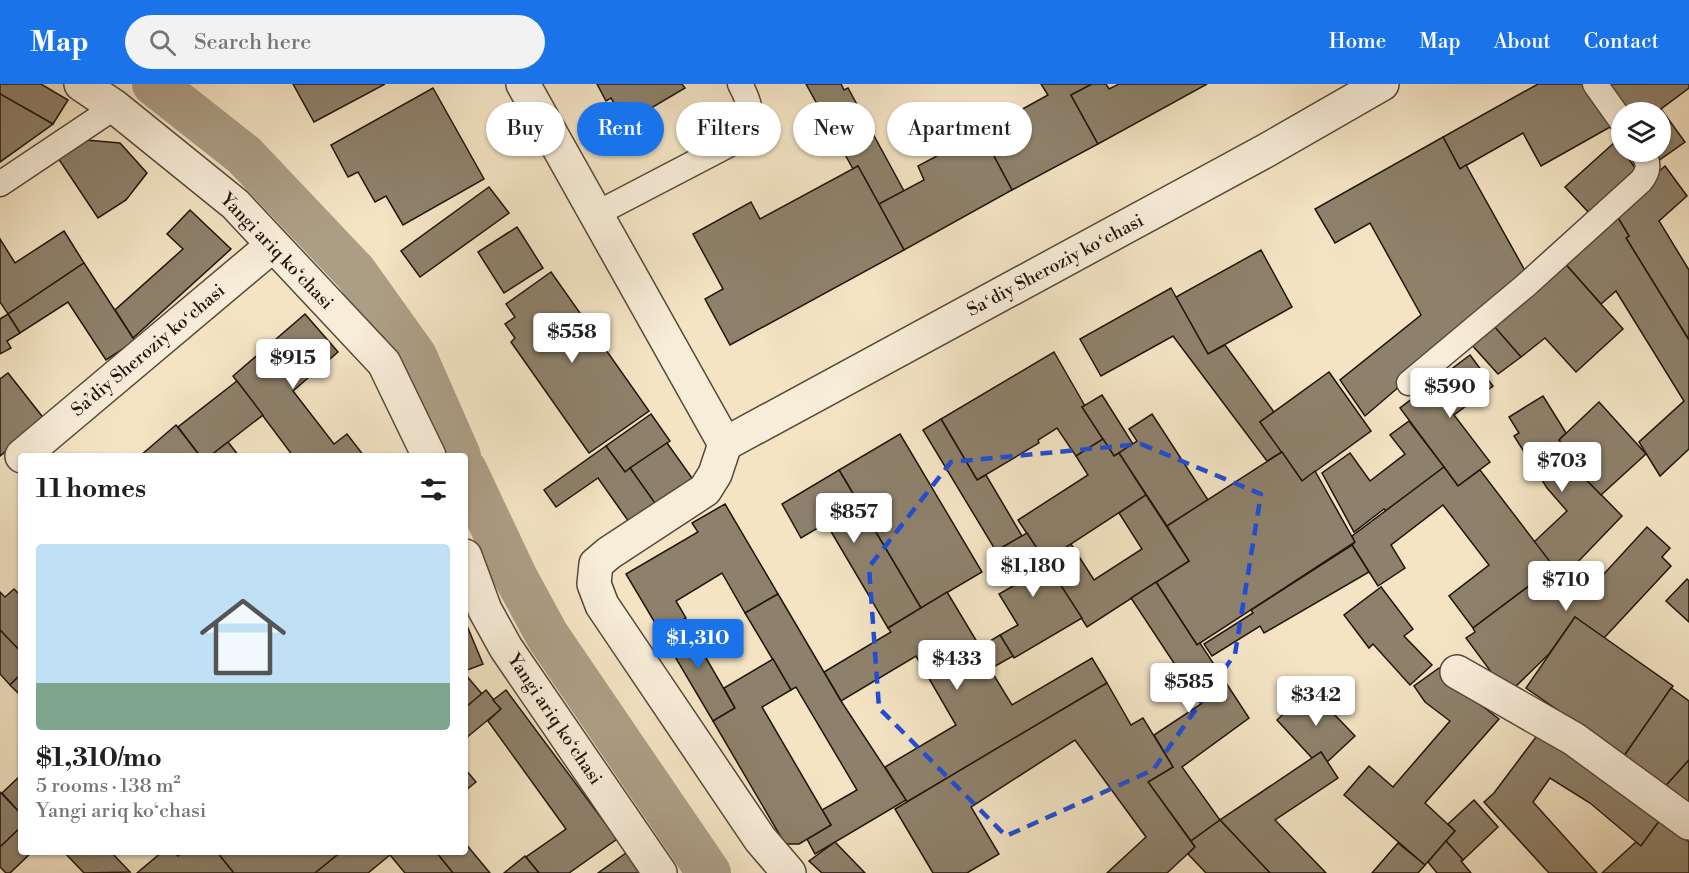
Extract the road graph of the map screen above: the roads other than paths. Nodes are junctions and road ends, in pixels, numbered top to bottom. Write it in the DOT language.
graph roads {
  1 [pos="81,84"];
  2 [pos="523,84"];
  3 [pos="740,84"];
  4 [pos="1382,84"];
  5 [pos="1595,84"];
  6 [pos="115,107"];
  7 [pos="1611,107"];
  8 [pos="1647,162"];
  9 [pos="0,184"];
  10 [pos="596,214"];
  11 [pos="273,245"];
  12 [pos="1409,383"];
  13 [pos="725,444"];
  14 [pos="25,453"];
  15 [pos="428,453"];
  16 [pos="18,459"];
  17 [pos="0,474"];
  18 [pos="468,565"];
  19 [pos="1456,672"];
  20 [pos="1689,824"];
  21 [pos="660,873"];
  22 [pos="789,873"];
  1 -- 6 [label="street, Yangi ariq ko‘chasi"];
  2 -- 10 [label="street"];
  3 -- 10 [label="lane"];
  4 -- 13 [label="street, Saʻdiy Sheroziy koʻchasi"];
  5 -- 7 [label="lane"];
  6 -- 9 [label="lane"];
  6 -- 11 [label="street, Yangi ariq ko‘chasi"];
  8 -- 12 [label="lane"];
  10 -- 13 [label="street"];
  11 -- 14 [label="street, Saʼdiy Sheroziy koʻchasi"];
  11 -- 15 [label="street, Yangi ariq ko‘chasi"];
  13 -- 22 [label="street"];
  16 -- 17 [label="street, Saʼdiy Sheroziy koʻchasi"];
  18 -- 21 [label="street, Yangi ariq ko‘chasi"];
  19 -- 20 [label="street"];
}
